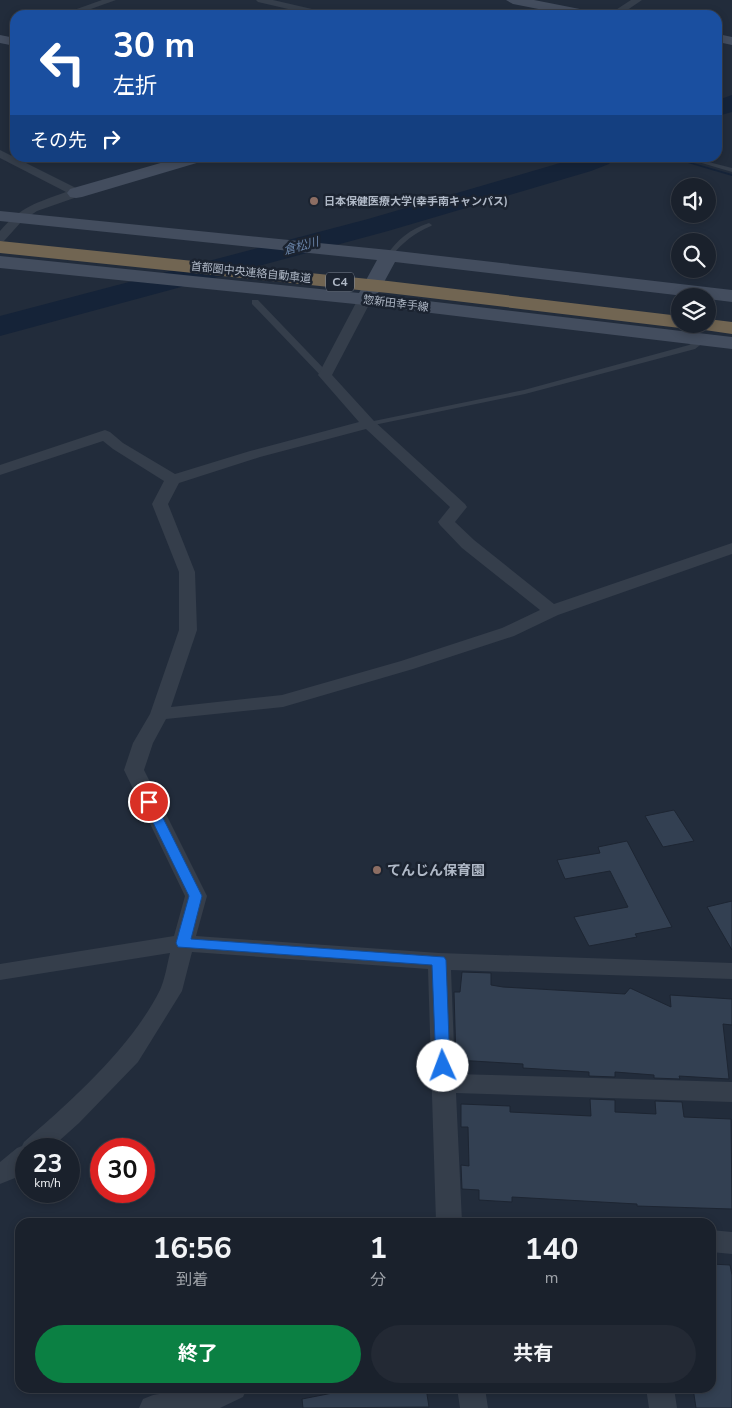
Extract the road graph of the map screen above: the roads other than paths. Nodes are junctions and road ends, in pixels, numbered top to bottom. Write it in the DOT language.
graph roads {
  1 [pos="111,0"];
  2 [pos="261,0"];
  3 [pos="513,0"];
  4 [pos="637,0"];
  5 [pos="548,7"];
  6 [pos="80,10"];
  7 [pos="305,10"];
  8 [pos="543,10"];
  9 [pos="564,10"];
  10 [pos="621,10"];
  11 [pos="17,162"];
  12 [pos="181,162"];
  13 [pos="703,162"];
  14 [pos="732,170"];
  15 [pos="76,193"];
  16 [pos="102,204"];
  17 [pos="118,212"];
  18 [pos="0,216"];
  19 [pos="18,218"];
  20 [pos="429,226"];
  21 [pos="161,231"];
  22 [pos="0,236"];
  23 [pos="0,247"];
  24 [pos="389,256"];
  25 [pos="0,262"];
  26 [pos="732,296"];
  27 [pos="365,299"];
  28 [pos="255,302"];
  29 [pos="671,305"];
  30 [pos="716,310"];
  31 [pos="732,312"];
  32 [pos="671,321"];
  33 [pos="671,328"];
  34 [pos="732,328"];
  35 [pos="716,330"];
  36 [pos="700,333"];
  37 [pos="706,333"];
  38 [pos="732,343"];
  39 [pos="324,375"];
  40 [pos="369,424"];
  41 [pos="0,470"];
  42 [pos="173,480"];
  43 [pos="732,548"];
  44 [pos="552,611"];
  45 [pos="159,714"];
  46 [pos="183,943"];
  47 [pos="439,960"];
  48 [pos="732,971"];
  49 [pos="0,972"];
  50 [pos="444,1083"];
  51 [pos="732,1092"];
  52 [pos="46,1138"];
  53 [pos="15,1165"];
  54 [pos="0,1173"];
  55 [pos="449,1218"];
  56 [pos="716,1241"];
  57 [pos="732,1242"];
  58 [pos="472,1393"];
  59 [pos="661,1393"];
  60 [pos="219,1398"];
  61 [pos="152,1408"];
  62 [pos="474,1408"];
  63 [pos="663,1408"];
  1 -- 6 [label="street"];
  2 -- 7 [label="street"];
  3 -- 5 [label="main road"];
  4 -- 10 [label="street"];
  5 -- 8 [label="lane"];
  5 -- 9 [label="main road"];
  11 -- 15 [label="street"];
  12 -- 15 [label="main road"];
  13 -- 14 [label="lane"];
  15 -- 16 [label="main road"];
  15 -- 19 [label="street"];
  17 -- 21 [label="main road"];
  18 -- 19 [label="main road"];
  19 -- 21 [label="main road"];
  19 -- 22 [label="street"];
  20 -- 24 [label="lane"];
  21 -- 24 [label="main road"];
  22 -- 29 [label="highway, 首都圏中央連絡自動車道 / C4"];
  23 -- 32 [label="highway, 首都圏中央連絡自動車道 / C4"];
  24 -- 26 [label="main road"];
  24 -- 27 [label="main road"];
  25 -- 27 [label="main road, 惣新田幸手線"];
  27 -- 33 [label="main road, 惣新田幸手線"];
  27 -- 39 [label="street"];
  28 -- 39 [label="lane"];
  30 -- 31 [label="highway"];
  34 -- 35 [label="highway"];
  36 -- 40 [label="lane"];
  37 -- 38 [label="main road, 惣新田幸手線"];
  39 -- 40 [label="street"];
  40 -- 42 [label="street"];
  40 -- 44 [label="street"];
  41 -- 42 [label="street"];
  42 -- 45 [label="street"];
  43 -- 44 [label="street"];
  44 -- 45 [label="street"];
  45 -- 46 [label="street"];
  46 -- 47 [label="street"];
  46 -- 49 [label="street"];
  46 -- 52 [label="street"];
  47 -- 48 [label="street"];
  47 -- 50 [label="street"];
  50 -- 51 [label="street"];
  50 -- 55 [label="street"];
  53 -- 54 [label="street"];
  56 -- 57 [label="street"];
  58 -- 62 [label="street"];
  59 -- 63 [label="street"];
  60 -- 61 [label="street"];
}
